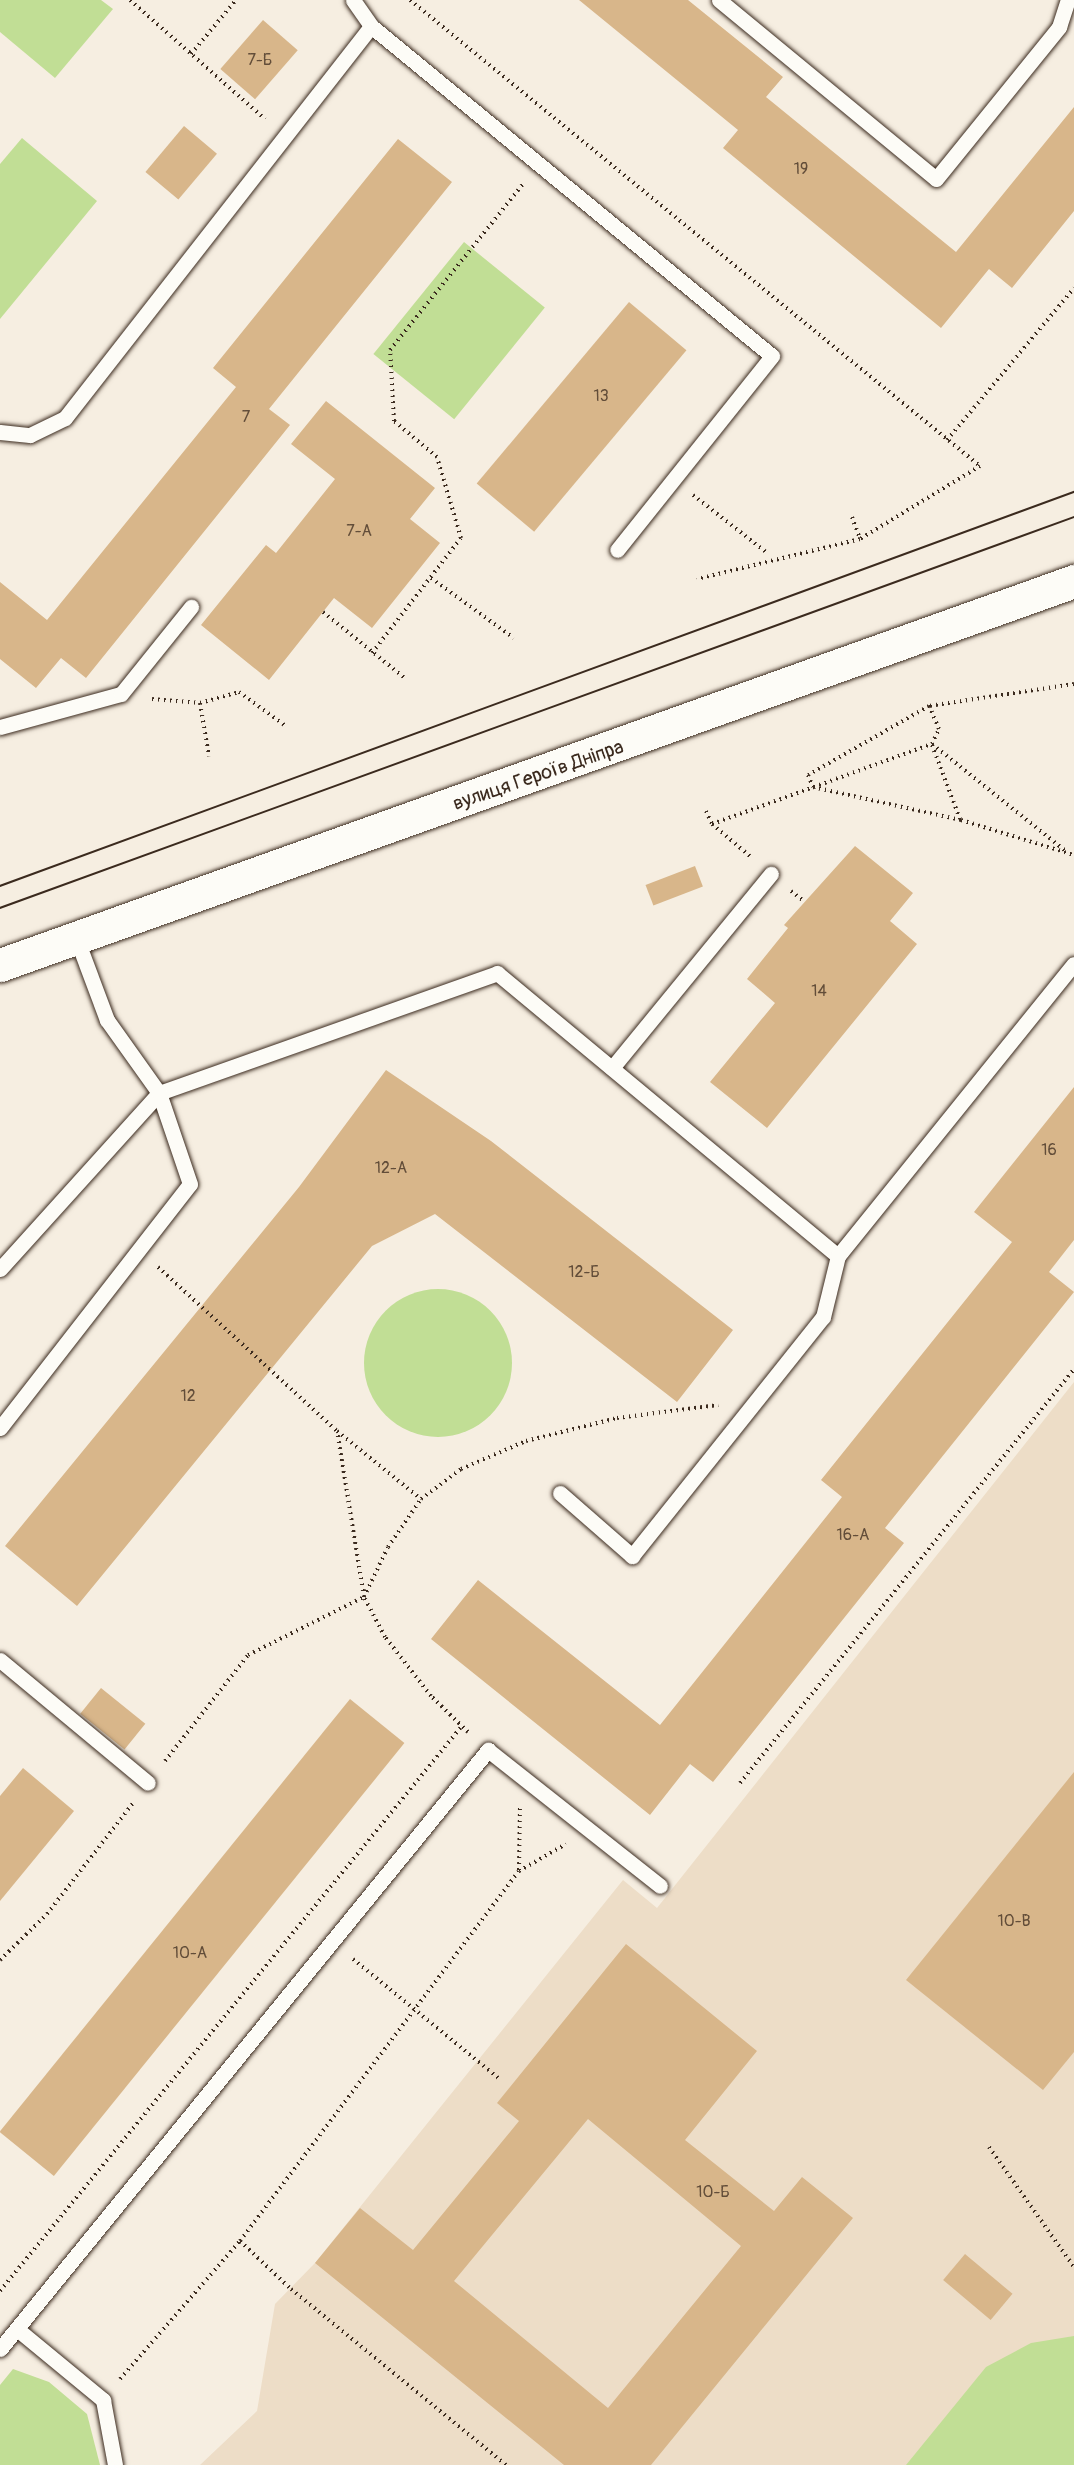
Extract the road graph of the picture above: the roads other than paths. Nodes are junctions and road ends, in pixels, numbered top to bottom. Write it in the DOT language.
graph roads {
  1 [pos="353,0"];
  2 [pos="719,0"];
  3 [pos="1068,0"];
  4 [pos="371,26"];
  5 [pos="0,432"];
  6 [pos="617,550"];
  7 [pos="1074,581"];
  8 [pos="191,607"];
  9 [pos="0,727"];
  10 [pos="771,874"];
  11 [pos="76,937"];
  12 [pos="2,956"];
  13 [pos="1074,964"];
  14 [pos="612,1068"];
  15 [pos="159,1094"];
  16 [pos="838,1256"];
  17 [pos="0,1269"];
  18 [pos="0,1428"];
  19 [pos="560,1493"];
  20 [pos="0,1660"];
  21 [pos="148,1783"];
  22 [pos="660,1886"];
  23 [pos="17,2328"];
  24 [pos="0,2349"];
  25 [pos="115,2465"];
  1 -- 4 [label="lane"];
  2 -- 3 [label="lane"];
  4 -- 5 [label="lane"];
  4 -- 6 [label="lane"];
  7 -- 11 [label="main road, вулиця Героїв Дніпра"];
  8 -- 9 [label="lane"];
  10 -- 14 [label="lane"];
  11 -- 12 [label="main road, вулиця Героїв Дніпра"];
  11 -- 15 [label="lane"];
  13 -- 16 [label="lane"];
  14 -- 15 [label="lane"];
  14 -- 16 [label="lane"];
  15 -- 17 [label="lane"];
  15 -- 18 [label="lane"];
  16 -- 19 [label="lane"];
  20 -- 21 [label="lane"];
  22 -- 23 [label="lane"];
  23 -- 24 [label="lane"];
  23 -- 25 [label="lane"];
}
